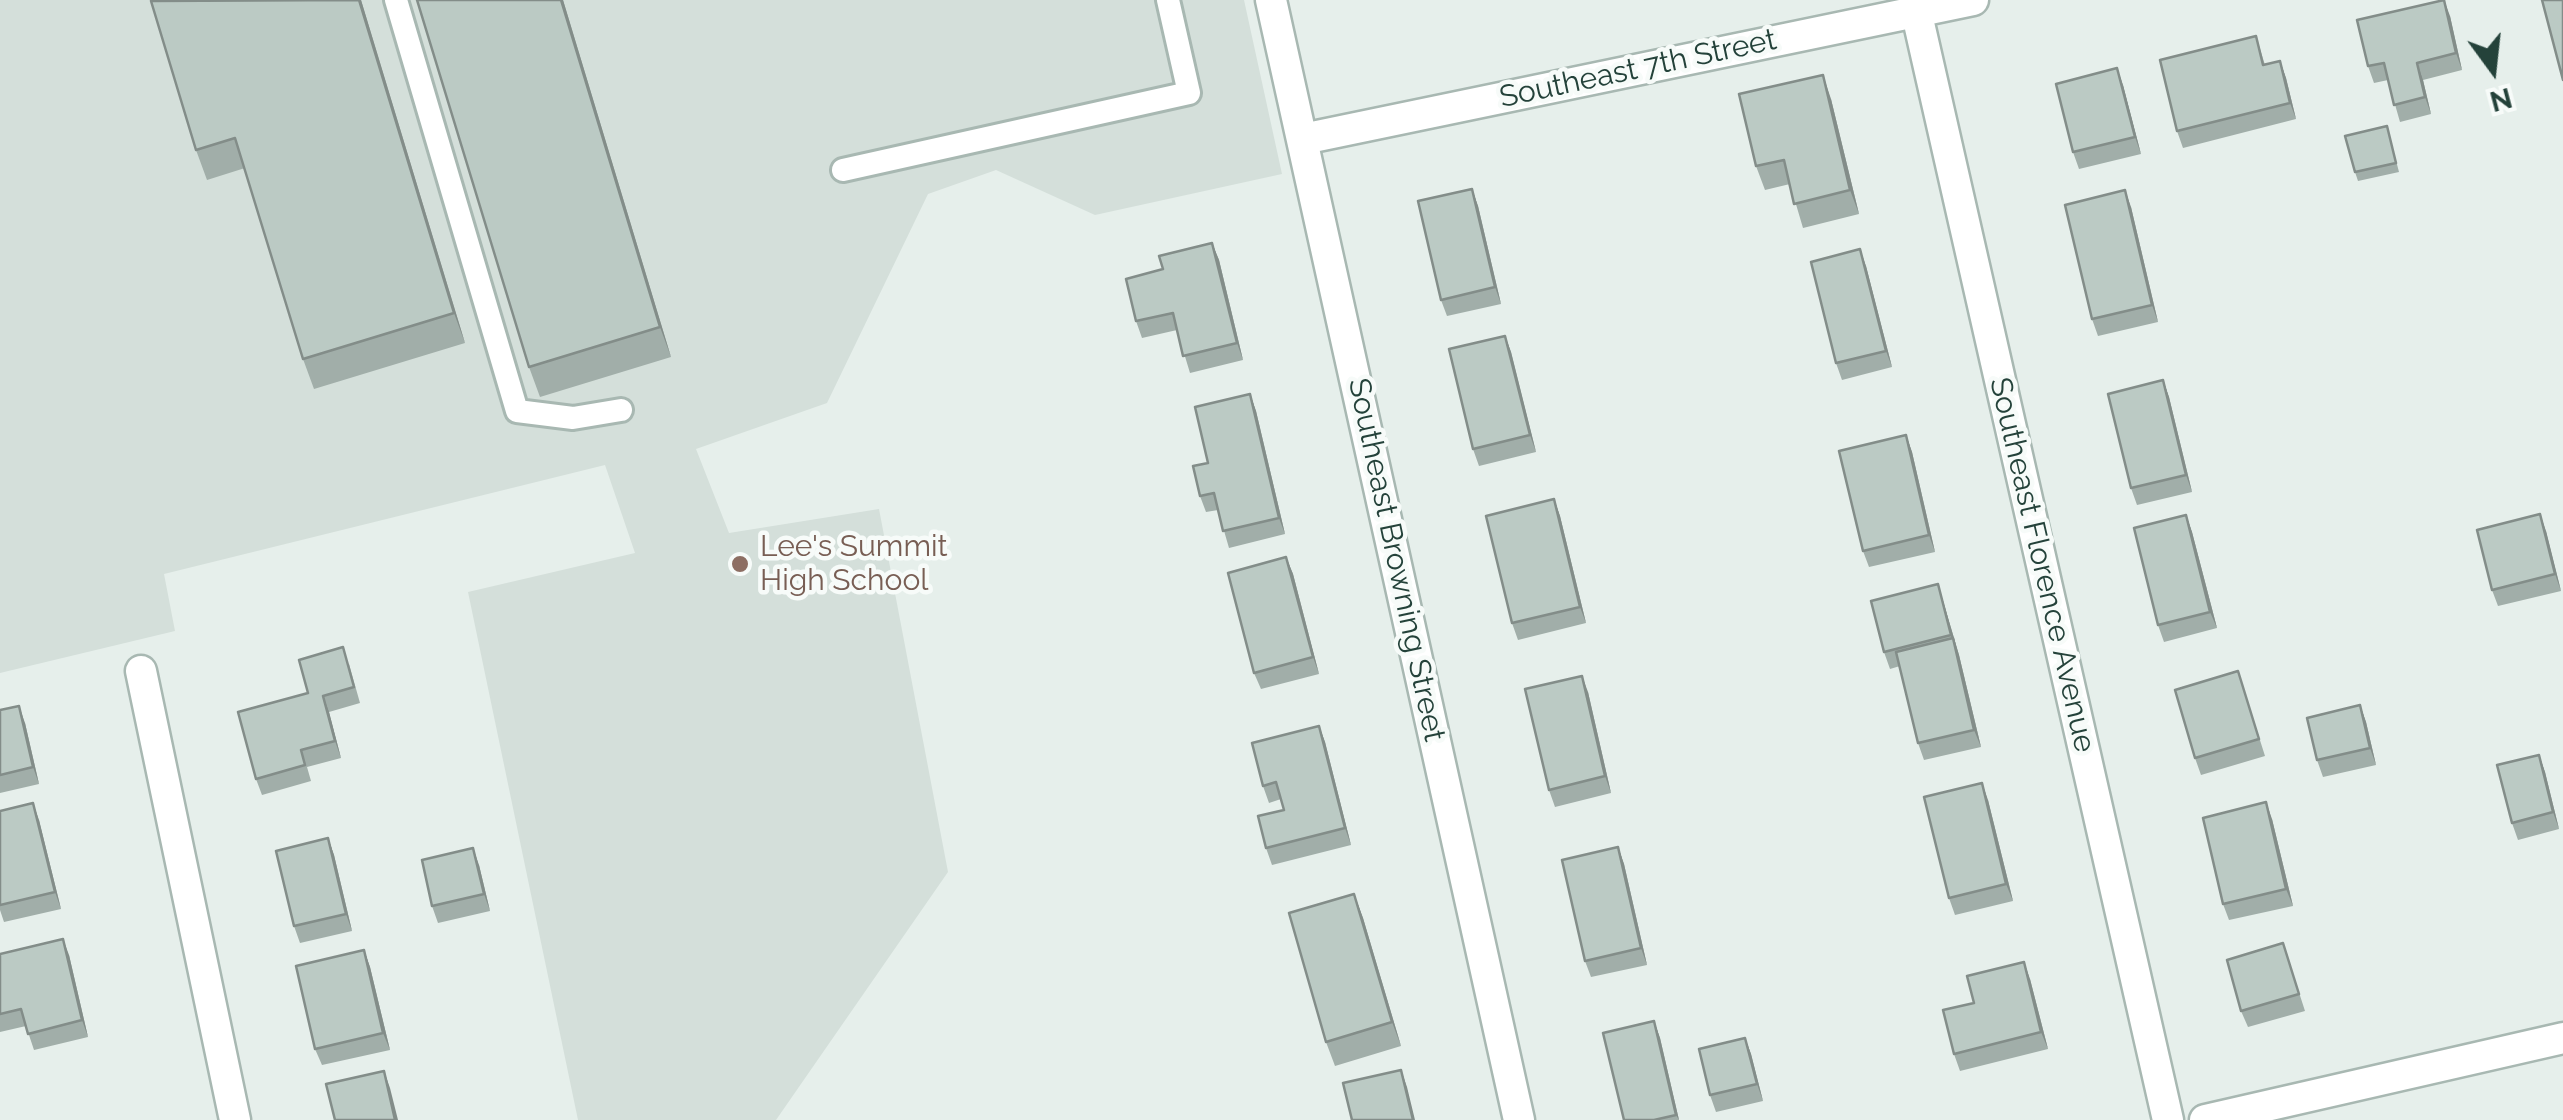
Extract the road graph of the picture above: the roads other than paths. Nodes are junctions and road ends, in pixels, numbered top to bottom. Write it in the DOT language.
graph roads {
  1 [pos="396,0"];
  2 [pos="1168,0"];
  3 [pos="1271,0"];
  4 [pos="1973,0"];
  5 [pos="1916,10"];
  6 [pos="1303,139"];
  7 [pos="842,170"];
  8 [pos="622,410"];
  9 [pos="141,671"];
  10 [pos="2563,1038"];
  11 [pos="235,1120"];
  12 [pos="1519,1120"];
  13 [pos="2168,1120"];
  14 [pos="2205,1120"];
  1 -- 8 [label="lane"];
  2 -- 7 [label="lane"];
  3 -- 6 [label="street, Southeast Browning Street"];
  4 -- 5 [label="street, Southeast 7th Street"];
  5 -- 6 [label="street, Southeast 7th Street"];
  5 -- 13 [label="street, Southeast Florence Avenue"];
  6 -- 12 [label="street, Southeast Browning Street"];
  9 -- 11 [label="street"];
  10 -- 14 [label="street"];
}
